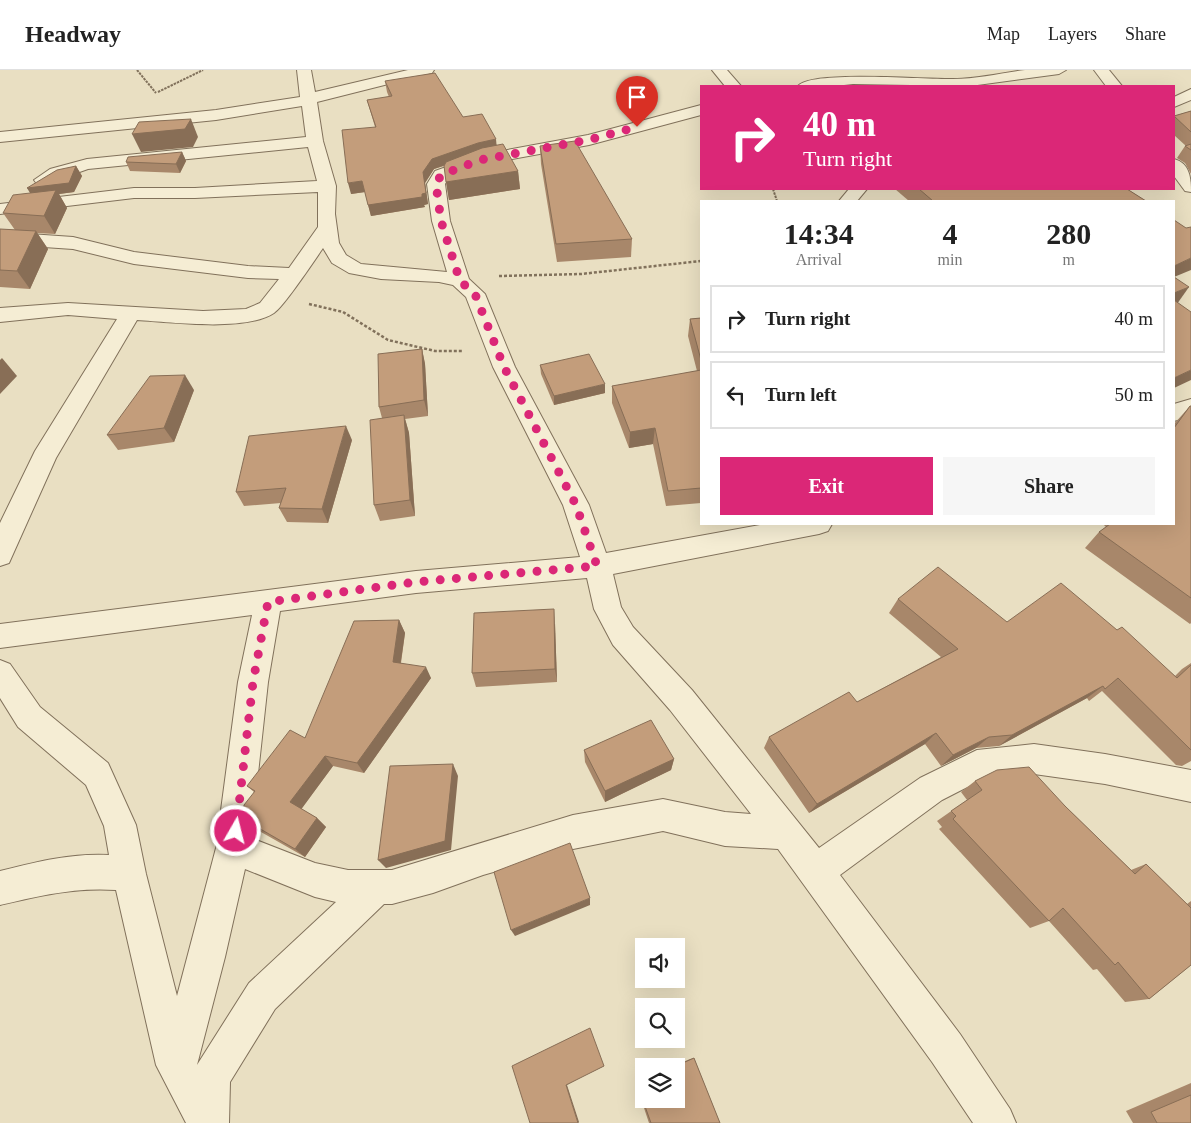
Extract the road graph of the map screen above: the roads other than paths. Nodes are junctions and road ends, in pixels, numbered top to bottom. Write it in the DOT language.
graph roads {
  1 [pos="304,70"];
  2 [pos="427,70"];
  3 [pos="718,70"];
  4 [pos="905,70"];
  5 [pos="1059,70"];
  6 [pos="1101,70"];
  7 [pos="924,83"];
  8 [pos="732,85"];
  9 [pos="813,85"];
  10 [pos="1113,85"];
  11 [pos="1191,94"];
  12 [pos="309,99"];
  13 [pos="1175,102"];
  14 [pos="1175,103"];
  15 [pos="1191,109"];
  16 [pos="700,110"];
  17 [pos="0,137"];
  18 [pos="315,141"];
  19 [pos="1175,165"];
  20 [pos="327,186"];
  21 [pos="1191,188"];
  22 [pos="857,190"];
  23 [pos="849,200"];
  24 [pos="0,204"];
  25 [pos="0,209"];
  26 [pos="327,227"];
  27 [pos="0,238"];
  28 [pos="294,274"];
  29 [pos="459,278"];
  30 [pos="131,312"];
  31 [pos="0,315"];
  32 [pos="1191,407"];
  33 [pos="1175,413"];
  34 [pos="814,525"];
  35 [pos="0,555"];
  36 [pos="597,566"];
  37 [pos="268,602"];
  38 [pos="0,636"];
  39 [pos="0,673"];
  40 [pos="1191,786"];
  41 [pos="786,833"];
  42 [pos="233,848"];
  43 [pos="816,870"];
  44 [pos="129,874"];
  45 [pos="377,887"];
  46 [pos="0,888"];
  47 [pos="176,1065"];
  48 [pos="209,1123"];
  49 [pos="996,1123"];
  1 -- 12 [label="street"];
  2 -- 12 [label="street"];
  3 -- 8 [label="street"];
  4 -- 7 [label="street"];
  5 -- 7 [label="street"];
  6 -- 10 [label="street"];
  7 -- 9 [label="street"];
  11 -- 13 [label="street"];
  12 -- 17 [label="street"];
  12 -- 18 [label="street"];
  14 -- 15 [label="street"];
  16 -- 29 [label="street"];
  18 -- 20 [label="street"];
  18 -- 24 [label="street"];
  19 -- 21 [label="street"];
  20 -- 25 [label="street"];
  20 -- 26 [label="street"];
  22 -- 23 [label="street"];
  26 -- 28 [label="street"];
  26 -- 29 [label="street"];
  27 -- 28 [label="street"];
  28 -- 30 [label="street"];
  29 -- 36 [label="street"];
  30 -- 31 [label="street"];
  30 -- 35 [label="street"];
  32 -- 33 [label="street"];
  34 -- 36 [label="street"];
  36 -- 37 [label="street"];
  36 -- 41 [label="street"];
  37 -- 38 [label="street"];
  37 -- 42 [label="street"];
  39 -- 44 [label="street"];
  40 -- 43 [label="street"];
  41 -- 43 [label="street"];
  41 -- 45 [label="street"];
  42 -- 45 [label="street"];
  42 -- 47 [label="street"];
  43 -- 49 [label="street"];
  44 -- 46 [label="street"];
  44 -- 47 [label="street"];
  45 -- 48 [label="street"];
  47 -- 48 [label="street"];
}
